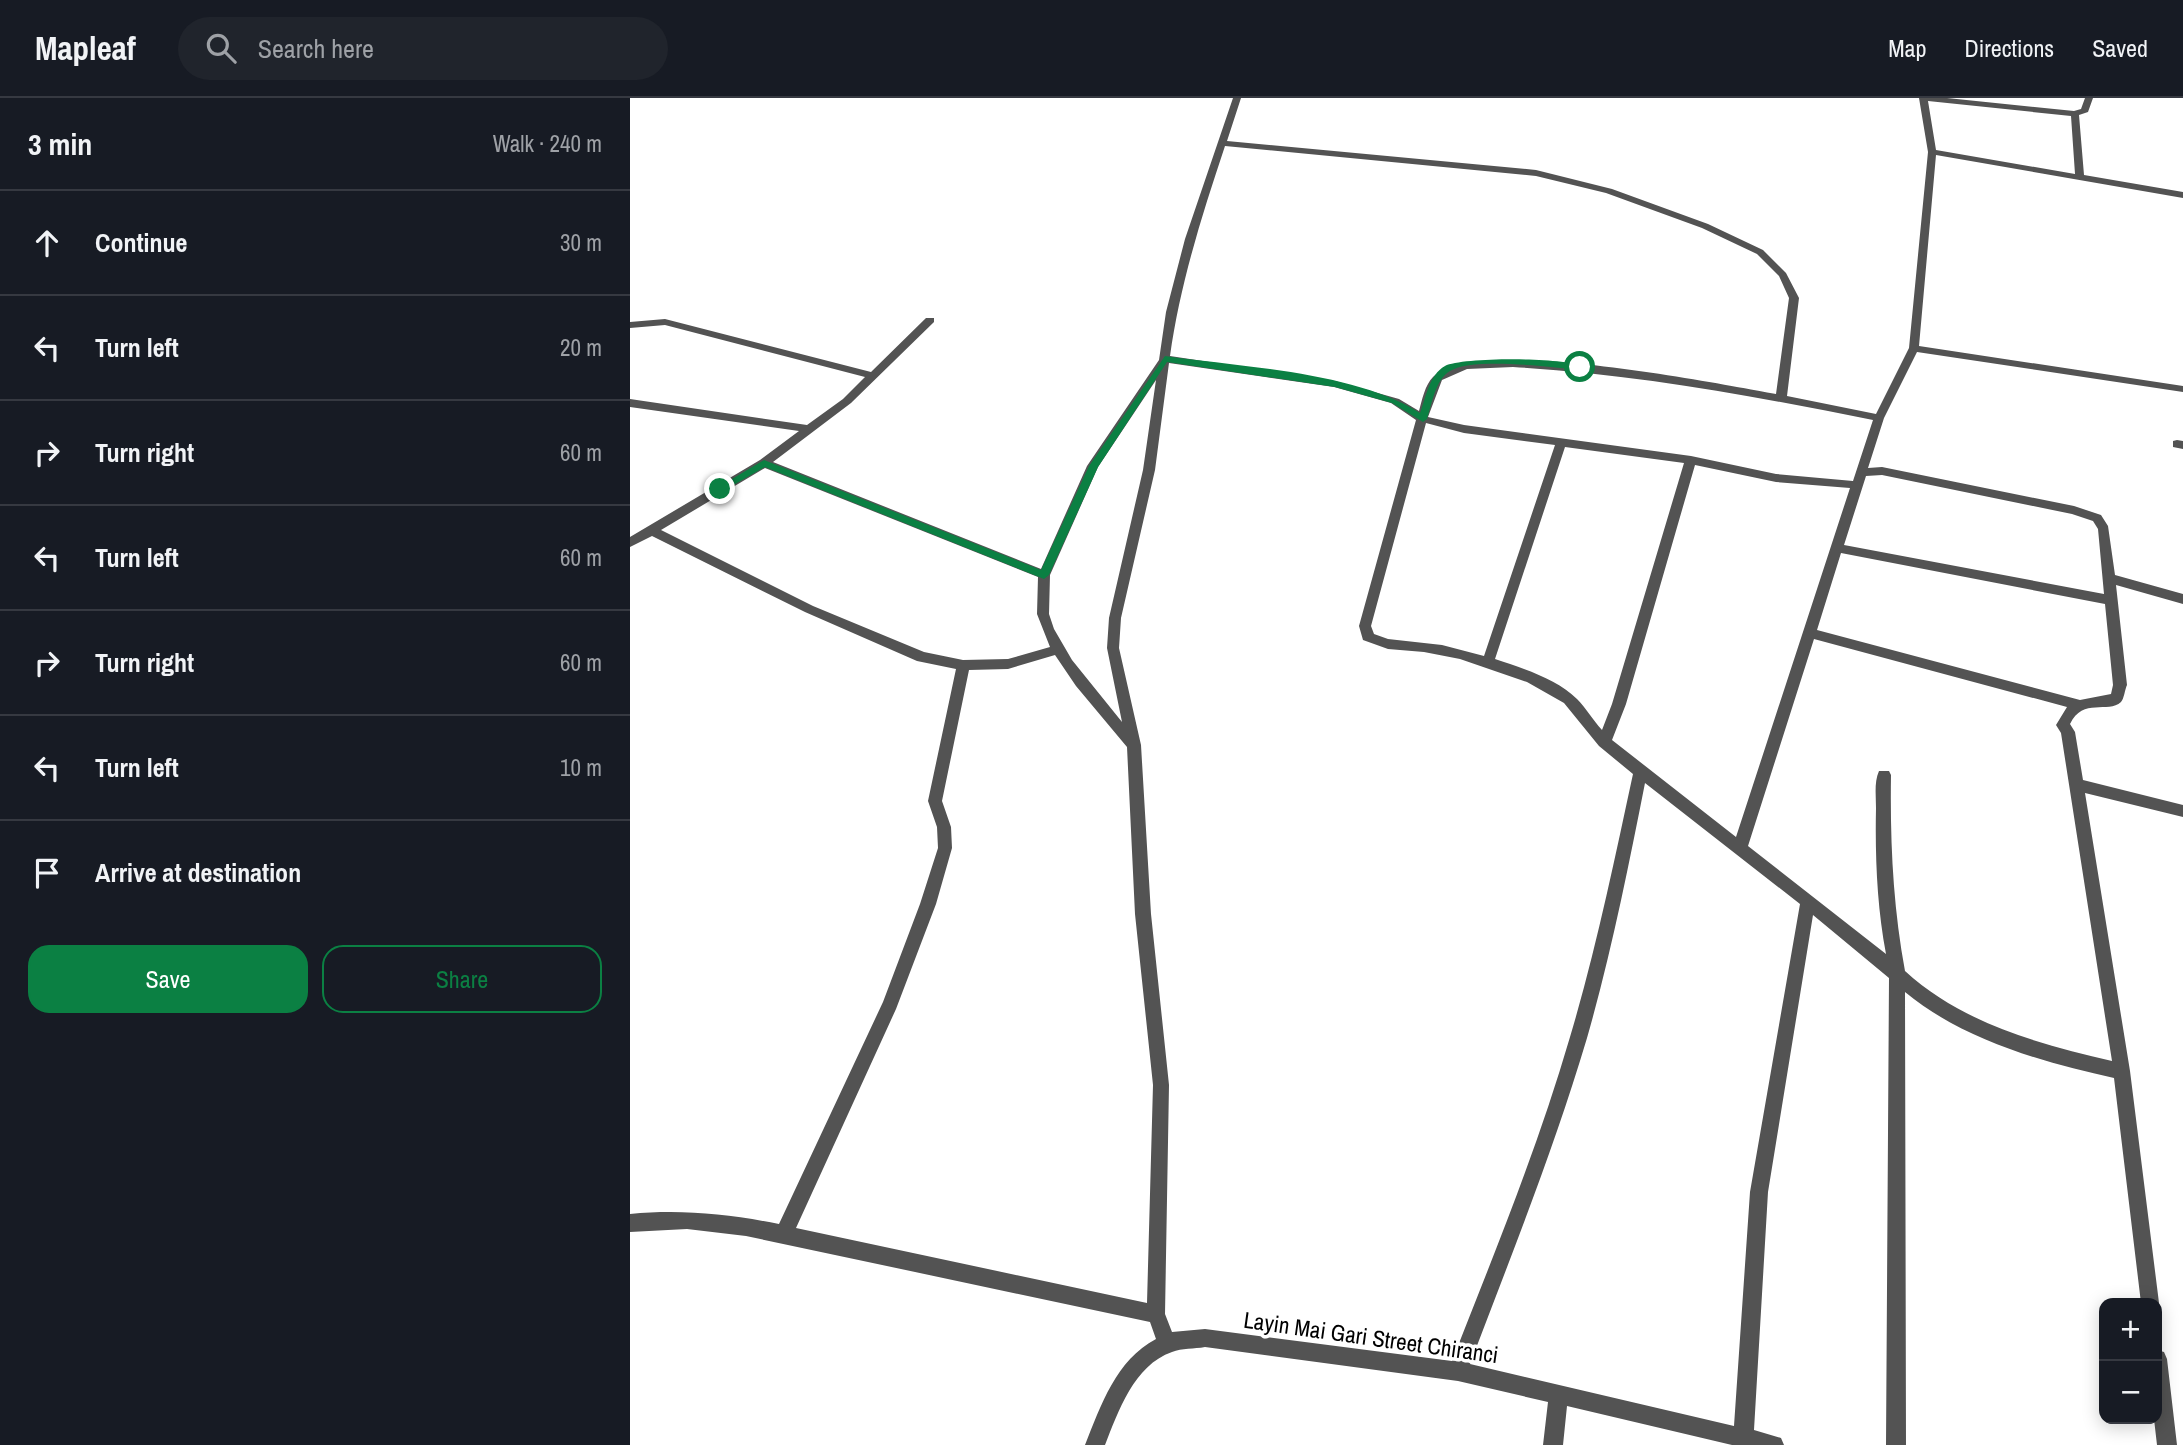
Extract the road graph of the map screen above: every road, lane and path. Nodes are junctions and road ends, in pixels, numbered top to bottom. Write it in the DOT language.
graph roads {
  1 [pos="1237,98"];
  2 [pos="1924,98"];
  3 [pos="2090,98"];
  4 [pos="2075,114"];
  5 [pos="1224,143"];
  6 [pos="1932,152"];
  7 [pos="2080,177"];
  8 [pos="2183,195"];
  9 [pos="930,320"];
  10 [pos="630,325"];
  11 [pos="1914,348"];
  12 [pos="1165,359"];
  13 [pos="875,376"];
  14 [pos="2183,389"];
  15 [pos="1781,399"];
  16 [pos="630,403"];
  17 [pos="1879,418"];
  18 [pos="1423,419"];
  19 [pos="809,429"];
  20 [pos="1561,443"];
  21 [pos="1691,460"];
  22 [pos="764,463"];
  23 [pos="1857,485"];
  24 [pos="652,530"];
  25 [pos="630,543"];
  26 [pos="1837,548"];
  27 [pos="1044,575"];
  28 [pos="2108,579"];
  29 [pos="2183,599"];
  30 [pos="2109,600"];
  31 [pos="1812,634"];
  32 [pos="1060,649"];
  33 [pos="1488,662"];
  34 [pos="963,665"];
  35 [pos="2076,705"];
  36 [pos="1604,741"];
  37 [pos="1134,745"];
  38 [pos="1640,772"];
  39 [pos="1884,775"];
  40 [pos="2077,785"];
  41 [pos="2183,811"];
  42 [pos="1739,850"];
  43 [pos="1808,902"];
  44 [pos="1897,971"];
  45 [pos="2122,1070"];
  46 [pos="630,1223"];
  47 [pos="783,1235"];
  48 [pos="2149,1298"];
  49 [pos="1156,1314"];
  50 [pos="1167,1344"];
  51 [pos="2157,1361"];
  52 [pos="1458,1371"];
  53 [pos="1559,1394"];
  54 [pos="1743,1441"];
  55 [pos="1095,1445"];
  56 [pos="1553,1445"];
  57 [pos="1774,1445"];
  58 [pos="1896,1445"];
  59 [pos="2167,1445"];
  1 -- 5 [label="street"];
  2 -- 4 [label="street"];
  2 -- 6 [label="street"];
  3 -- 4 [label="street"];
  4 -- 7 [label="street"];
  5 -- 12 [label="street"];
  5 -- 15 [label="street"];
  6 -- 7 [label="street"];
  6 -- 11 [label="street"];
  7 -- 8 [label="street"];
  9 -- 13 [label="street"];
  10 -- 13 [label="street"];
  11 -- 14 [label="street"];
  11 -- 17 [label="street"];
  12 -- 18 [label="street"];
  12 -- 27 [label="street"];
  12 -- 37 [label="street"];
  13 -- 19 [label="street"];
  15 -- 17 [label="street"];
  15 -- 18 [label="street"];
  16 -- 19 [label="street"];
  17 -- 23 [label="street"];
  18 -- 20 [label="street"];
  18 -- 33 [label="street"];
  19 -- 22 [label="street"];
  20 -- 21 [label="street"];
  20 -- 33 [label="street"];
  21 -- 23 [label="street"];
  21 -- 36 [label="street"];
  22 -- 24 [label="street"];
  22 -- 27 [label="street"];
  23 -- 26 [label="street"];
  23 -- 28 [label="street"];
  24 -- 25 [label="street"];
  24 -- 34 [label="street"];
  26 -- 30 [label="street"];
  26 -- 31 [label="street"];
  27 -- 32 [label="street"];
  28 -- 29 [label="street"];
  28 -- 30 [label="street"];
  30 -- 35 [label="street"];
  31 -- 35 [label="street"];
  31 -- 42 [label="street"];
  32 -- 34 [label="street"];
  32 -- 37 [label="street"];
  33 -- 36 [label="street"];
  34 -- 47 [label="street"];
  35 -- 40 [label="street"];
  36 -- 38 [label="street"];
  37 -- 49 [label="street"];
  38 -- 42 [label="street"];
  38 -- 52 [label="street"];
  39 -- 44 [label="street"];
  40 -- 41 [label="street"];
  40 -- 45 [label="street"];
  42 -- 43 [label="street"];
  43 -- 44 [label="street"];
  43 -- 54 [label="street"];
  44 -- 45 [label="street"];
  44 -- 58 [label="street"];
  45 -- 48 [label="street"];
  46 -- 47 [label="street"];
  47 -- 49 [label="street"];
  49 -- 50 [label="street"];
  50 -- 52 [label="street, Layin Mai Gari Street Chiranci"];
  50 -- 55 [label="street, Layin Mai Gari Street Chiranci"];
  51 -- 59 [label="street"];
  52 -- 53 [label="street, Layin Mai Gari Street Chiranci"];
  53 -- 54 [label="street, Layin Mai Gari Street Chiranci"];
  53 -- 56 [label="street"];
  54 -- 57 [label="street, Layin Mai Gari Street Chiranci"];
}
